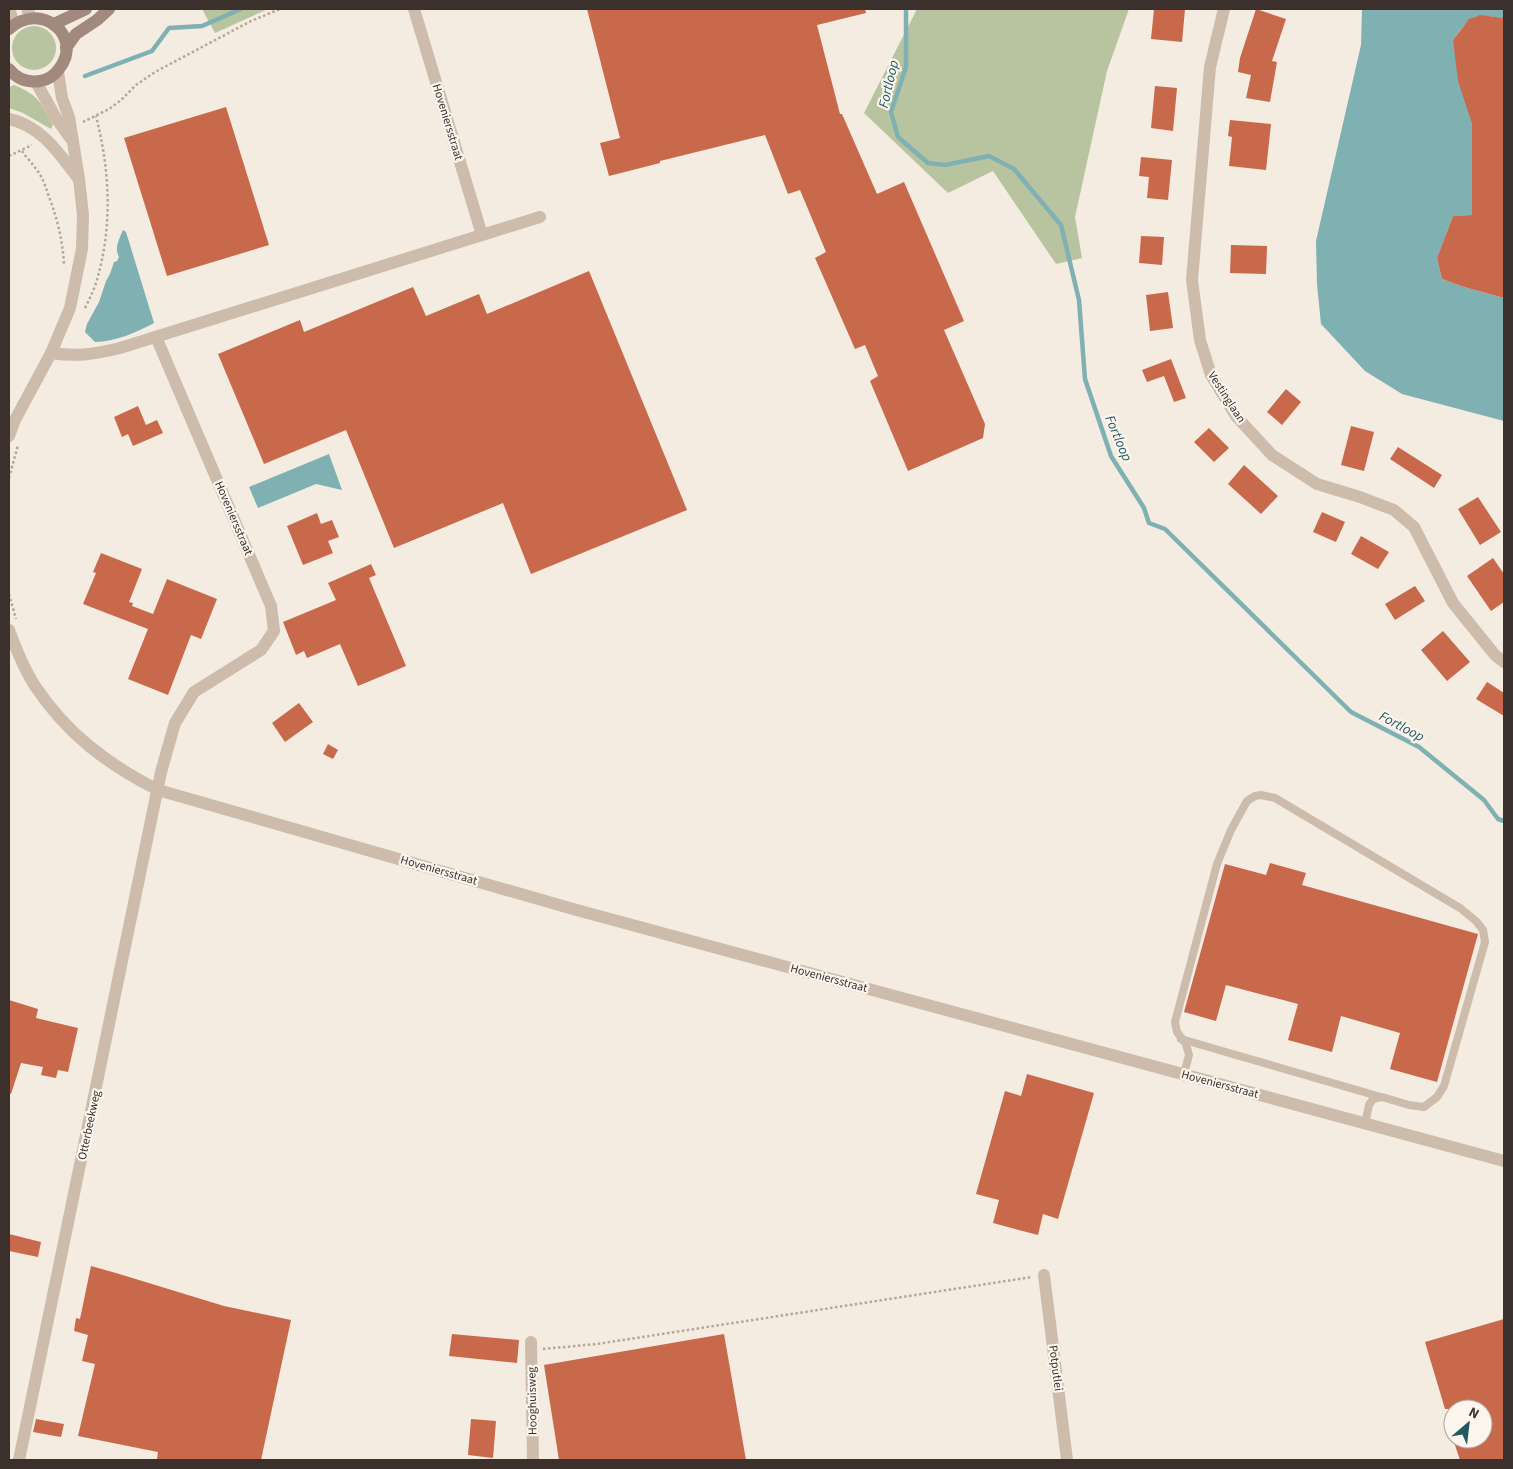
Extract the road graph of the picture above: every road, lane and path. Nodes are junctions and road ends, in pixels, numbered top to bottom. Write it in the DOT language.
graph roads {
  1 [pos="9,9"];
  2 [pos="86,9"];
  3 [pos="109,9"];
  4 [pos="280,9"];
  5 [pos="414,9"];
  6 [pos="1224,9"];
  7 [pos="29,13"];
  8 [pos="54,24"];
  9 [pos="12,26"];
  10 [pos="66,48"];
  11 [pos="58,72"];
  12 [pos="10,74"];
  13 [pos="36,82"];
  14 [pos="96,116"];
  15 [pos="9,119"];
  16 [pos="82,122"];
  17 [pos="72,140"];
  18 [pos="35,144"];
  19 [pos="22,151"];
  20 [pos="9,156"];
  21 [pos="79,179"];
  22 [pos="540,216"];
  23 [pos="482,235"];
  24 [pos="63,252"];
  25 [pos="95,285"];
  26 [pos="156,337"];
  27 [pos="51,353"];
  28 [pos="9,436"];
  29 [pos="9,594"];
  30 [pos="13,626"];
  31 [pos="1504,662"];
  32 [pos="158,790"];
  33 [pos="1181,1039"];
  34 [pos="1184,1074"];
  35 [pos="1382,1097"];
  36 [pos="1365,1124"];
  37 [pos="1503,1161"];
  38 [pos="1044,1275"];
  39 [pos="531,1346"];
  40 [pos="19,1460"];
  41 [pos="533,1460"];
  42 [pos="1067,1460"];
  1 -- 9 [label="street"];
  2 -- 8 [label="main road"];
  3 -- 10 [label="main road"];
  4 -- 14 [label="path"];
  5 -- 23 [label="street, Hoveniersstraat"];
  6 -- 31 [label="street, Vestinglaan"];
  7 -- 8 [label="main road"];
  7 -- 9 [label="main road"];
  8 -- 10 [label="main road"];
  10 -- 11 [label="main road"];
  11 -- 13 [label="main road"];
  11 -- 17 [label="street"];
  12 -- 13 [label="main road"];
  13 -- 17 [label="street"];
  14 -- 16 [label="path"];
  14 -- 25 [label="path"];
  15 -- 21 [label="street"];
  17 -- 21 [label="street"];
  18 -- 19 [label="path"];
  19 -- 20 [label="path"];
  19 -- 24 [label="path"];
  21 -- 27 [label="street"];
  22 -- 23 [label="street"];
  23 -- 26 [label="street"];
  26 -- 27 [label="street"];
  26 -- 32 [label="street, Hoveniersstraat"];
  27 -- 28 [label="street"];
  29 -- 30 [label="path"];
  30 -- 32 [label="street, Hoveniersstraat"];
  32 -- 34 [label="street, Hoveniersstraat"];
  32 -- 40 [label="street, Otterbeekweg"];
  33 -- 34 [label="lane"];
  33 -- 35 [label="lane"];
  33 -- 35 [label="lane"];
  34 -- 36 [label="street, Hoveniersstraat"];
  35 -- 36 [label="lane"];
  36 -- 37 [label="street, Hoveniersstraat"];
  38 -- 39 [label="path"];
  38 -- 42 [label="street, Potputlei"];
  39 -- 41 [label="street, Hooghuisweg"];
}
